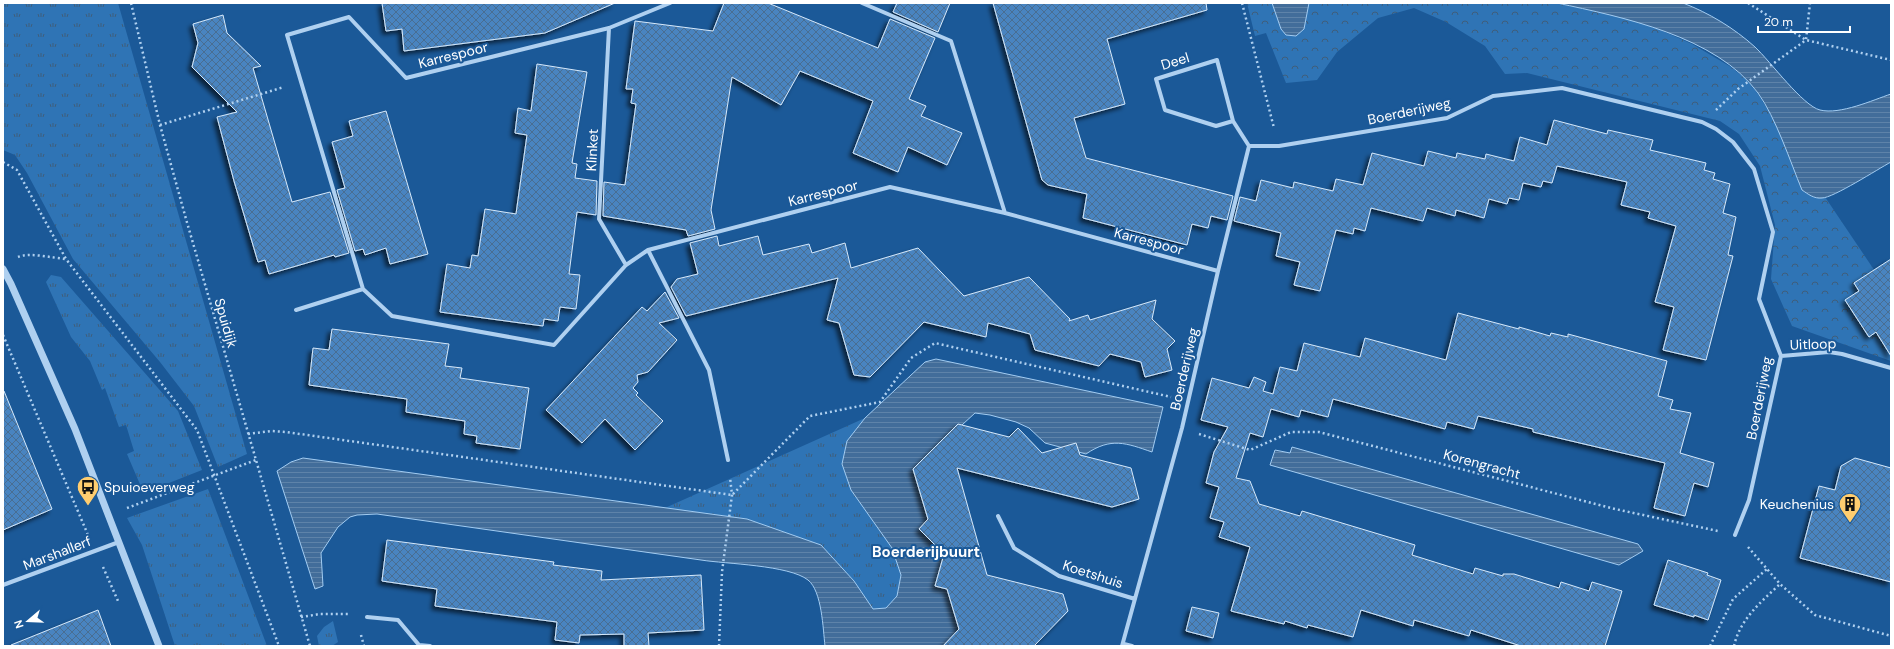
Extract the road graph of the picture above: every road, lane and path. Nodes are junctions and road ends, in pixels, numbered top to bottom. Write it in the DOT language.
graph roads {
  1 [pos="131,3"];
  2 [pos="670,3"];
  3 [pos="862,3"];
  4 [pos="1242,3"];
  5 [pos="1748,3"];
  6 [pos="1810,3"];
  7 [pos="609,28"];
  8 [pos="1806,40"];
  9 [pos="1891,60"];
  10 [pos="302,81"];
  11 [pos="1234,121"];
  12 [pos="1702,122"];
  13 [pos="160,125"];
  14 [pos="1249,146"];
  15 [pos="1279,146"];
  16 [pos="3,162"];
  17 [pos="1005,213"];
  18 [pos="648,250"];
  19 [pos="14,258"];
  20 [pos="66,259"];
  21 [pos="626,265"];
  22 [pos="3,269"];
  23 [pos="1218,271"];
  24 [pos="363,289"];
  25 [pos="296,310"];
  26 [pos="3,335"];
  27 [pos="1781,356"];
  28 [pos="1891,368"];
  29 [pos="1182,428"];
  30 [pos="256,460"];
  31 [pos="728,460"];
  32 [pos="215,476"];
  33 [pos="108,516"];
  34 [pos="998,516"];
  35 [pos="1735,535"];
  36 [pos="119,542"];
  37 [pos="96,550"];
  38 [pos="1768,568"];
  39 [pos="1780,584"];
  40 [pos="3,585"];
  41 [pos="1135,599"];
  42 [pos="121,607"];
  43 [pos="301,617"];
  44 [pos="367,617"];
  45 [pos="1891,636"];
  46 [pos="1123,645"];
  47 [pos="158,646"];
  48 [pos="279,646"];
  49 [pos="310,646"];
  50 [pos="430,646"];
  51 [pos="719,646"];
  52 [pos="1132,646"];
  53 [pos="1710,646"];
  54 [pos="1734,646"];
  1 -- 13 [label="path, Spuidijk"];
  2 -- 7 [label="street, Karrespoor"];
  3 -- 17 [label="street"];
  4 -- 15 [label="path"];
  5 -- 8 [label="path"];
  6 -- 8 [label="path"];
  7 -- 10 [label="street, Karrespoor"];
  7 -- 21 [label="street, Klinket"];
  8 -- 9 [label="path"];
  8 -- 12 [label="path"];
  10 -- 13 [label="path"];
  10 -- 24 [label="street, Karrespoor"];
  11 -- 11 [label="street, Deel"];
  11 -- 14 [label="street, Deel"];
  12 -- 15 [label="street, Boerderijweg"];
  12 -- 27 [label="street, Boerderijweg"];
  13 -- 30 [label="path, Spuidijk"];
  14 -- 15 [label="street, Boerderijweg"];
  14 -- 23 [label="street, Boerderijweg"];
  16 -- 20 [label="path"];
  17 -- 18 [label="street, Karrespoor"];
  17 -- 23 [label="street, Karrespoor"];
  18 -- 21 [label="street, Karrespoor"];
  18 -- 31 [label="street"];
  19 -- 20 [label="path"];
  20 -- 32 [label="path"];
  21 -- 24 [label="street, Karrespoor"];
  22 -- 33 [label="street"];
  23 -- 29 [label="street, Boerderijweg"];
  24 -- 25 [label="street"];
  26 -- 37 [label="path"];
  27 -- 28 [label="street, Uitloop"];
  27 -- 35 [label="street, Boerderijweg"];
  29 -- 35 [label="path, Korengracht"];
  29 -- 41 [label="street, Boerderijweg"];
  30 -- 32 [label="path"];
  30 -- 43 [label="path, Spuidijk"];
  31 -- 51 [label="path"];
  32 -- 33 [label="path"];
  32 -- 48 [label="path"];
  33 -- 36 [label="street"];
  34 -- 41 [label="street, Koetshuis"];
  35 -- 38 [label="path"];
  36 -- 37 [label="street, Marshallerf"];
  36 -- 47 [label="street"];
  37 -- 40 [label="street, Marshallerf"];
  37 -- 42 [label="path"];
  38 -- 39 [label="path"];
  38 -- 53 [label="path"];
  39 -- 45 [label="path"];
  39 -- 54 [label="path"];
  41 -- 46 [label="street, Boerderijweg"];
  43 -- 44 [label="path"];
  43 -- 49 [label="path, Spuidijk"];
  44 -- 50 [label="street"];
  46 -- 52 [label="street"];
}
